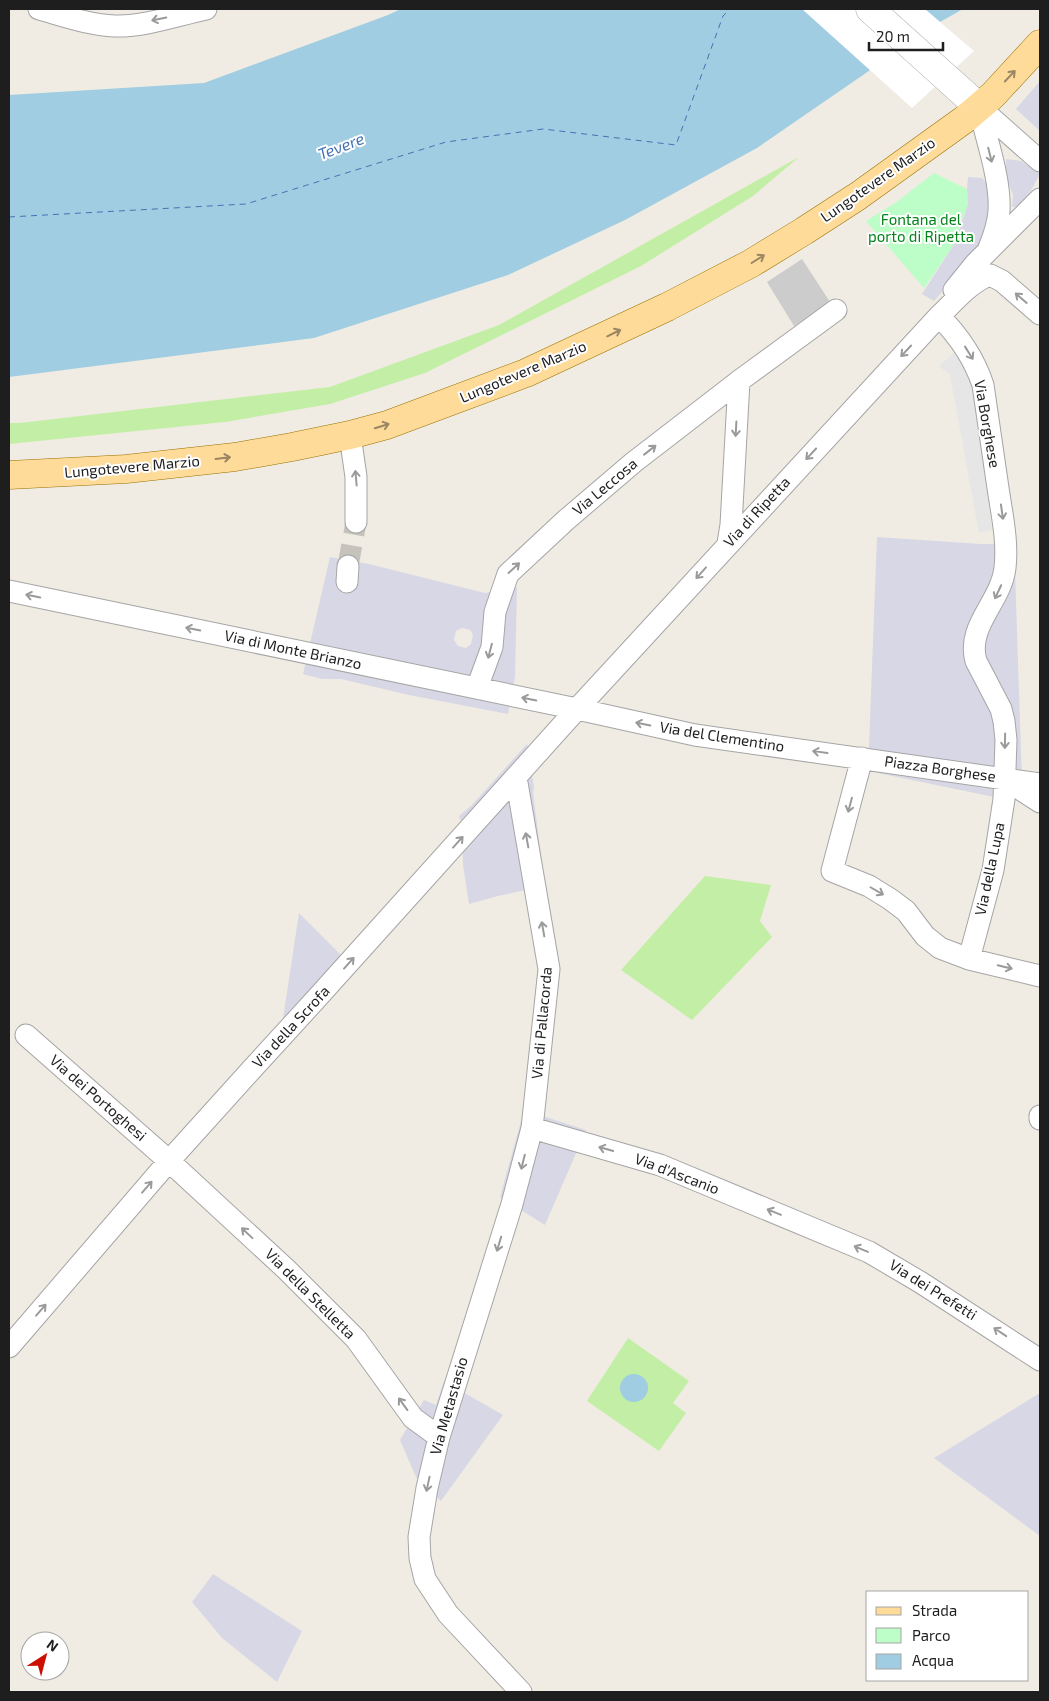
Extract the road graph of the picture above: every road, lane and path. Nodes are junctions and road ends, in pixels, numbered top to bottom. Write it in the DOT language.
graph roads {
  1 [pos="39,9"];
  2 [pos="206,9"];
  3 [pos="870,9"];
  4 [pos="1040,44"];
  5 [pos="979,107"];
  6 [pos="1040,161"];
  7 [pos="1040,199"];
  8 [pos="987,252"];
  9 [pos="836,310"];
  10 [pos="1040,314"];
  11 [pos="939,316"];
  12 [pos="739,381"];
  13 [pos="350,435"];
  14 [pos="9,474"];
  15 [pos="356,522"];
  16 [pos="728,543"];
  17 [pos="1006,544"];
  18 [pos="9,591"];
  19 [pos="477,688"];
  20 [pos="576,709"];
  21 [pos="865,758"];
  22 [pos="516,777"];
  23 [pos="1004,778"];
  24 [pos="1040,784"];
  25 [pos="1040,802"];
  26 [pos="969,958"];
  27 [pos="1040,976"];
  28 [pos="26,1035"];
  29 [pos="532,1128"];
  30 [pos="169,1161"];
  31 [pos="514,1197"];
  32 [pos="819,1231"];
  33 [pos="9,1347"];
  34 [pos="1040,1360"];
  35 [pos="439,1436"];
  36 [pos="522,1692"];
  2 -- 1 [label="street, one-way"];
  3 -- 5 [label="street"];
  5 -- 4 [label="main road, Lungotevere Marzio, one-way"];
  5 -- 6 [label="street"];
  5 -- 8 [label="street, one-way"];
  13 -- 5 [label="main road, Lungotevere Marzio, one-way"];
  7 -- 8 [label="street"];
  8 -- 11 [label="street"];
  9 -- 12 [label="street, Via Leccosa"];
  10 -- 11 [label="street, one-way"];
  11 -- 16 [label="street, Via di Ripetta, one-way"];
  11 -- 17 [label="street, Via Borghese, one-way"];
  12 -- 16 [label="street, one-way"];
  12 -- 19 [label="street, Via Leccosa"];
  14 -- 13 [label="main road, Lungotevere Marzio, one-way"];
  15 -- 13 [label="street, one-way"];
  16 -- 20 [label="street, Via di Ripetta, one-way"];
  17 -- 23 [label="street, Piazza Borghese, one-way"];
  19 -- 18 [label="street, Via di Monte Brianzo, one-way"];
  20 -- 19 [label="street, Via di Monte Brianzo, one-way"];
  21 -- 20 [label="street, Via del Clementino, one-way"];
  20 -- 22 [label="street, Via della Scrofa"];
  21 -- 23 [label="street, Piazza Borghese"];
  21 -- 26 [label="street, one-way"];
  29 -- 22 [label="street, Via di Pallacorda, one-way"];
  30 -- 22 [label="street, Via della Scrofa, one-way"];
  23 -- 24 [label="street"];
  23 -- 25 [label="street"];
  23 -- 26 [label="street, Via della Lupa"];
  26 -- 27 [label="street, one-way"];
  28 -- 30 [label="street, Via dei Portoghesi"];
  29 -- 31 [label="street, Via di Pallacorda, one-way"];
  32 -- 29 [label="street, Via d'Ascanio, one-way"];
  33 -- 30 [label="street, Via della Scrofa, one-way"];
  35 -- 30 [label="street, Via della Stelletta, one-way"];
  31 -- 35 [label="street, Via Metastasio, one-way"];
  34 -- 32 [label="street, Via dei Prefetti, one-way"];
  35 -- 36 [label="street, Via Metastasio, one-way"];
}
